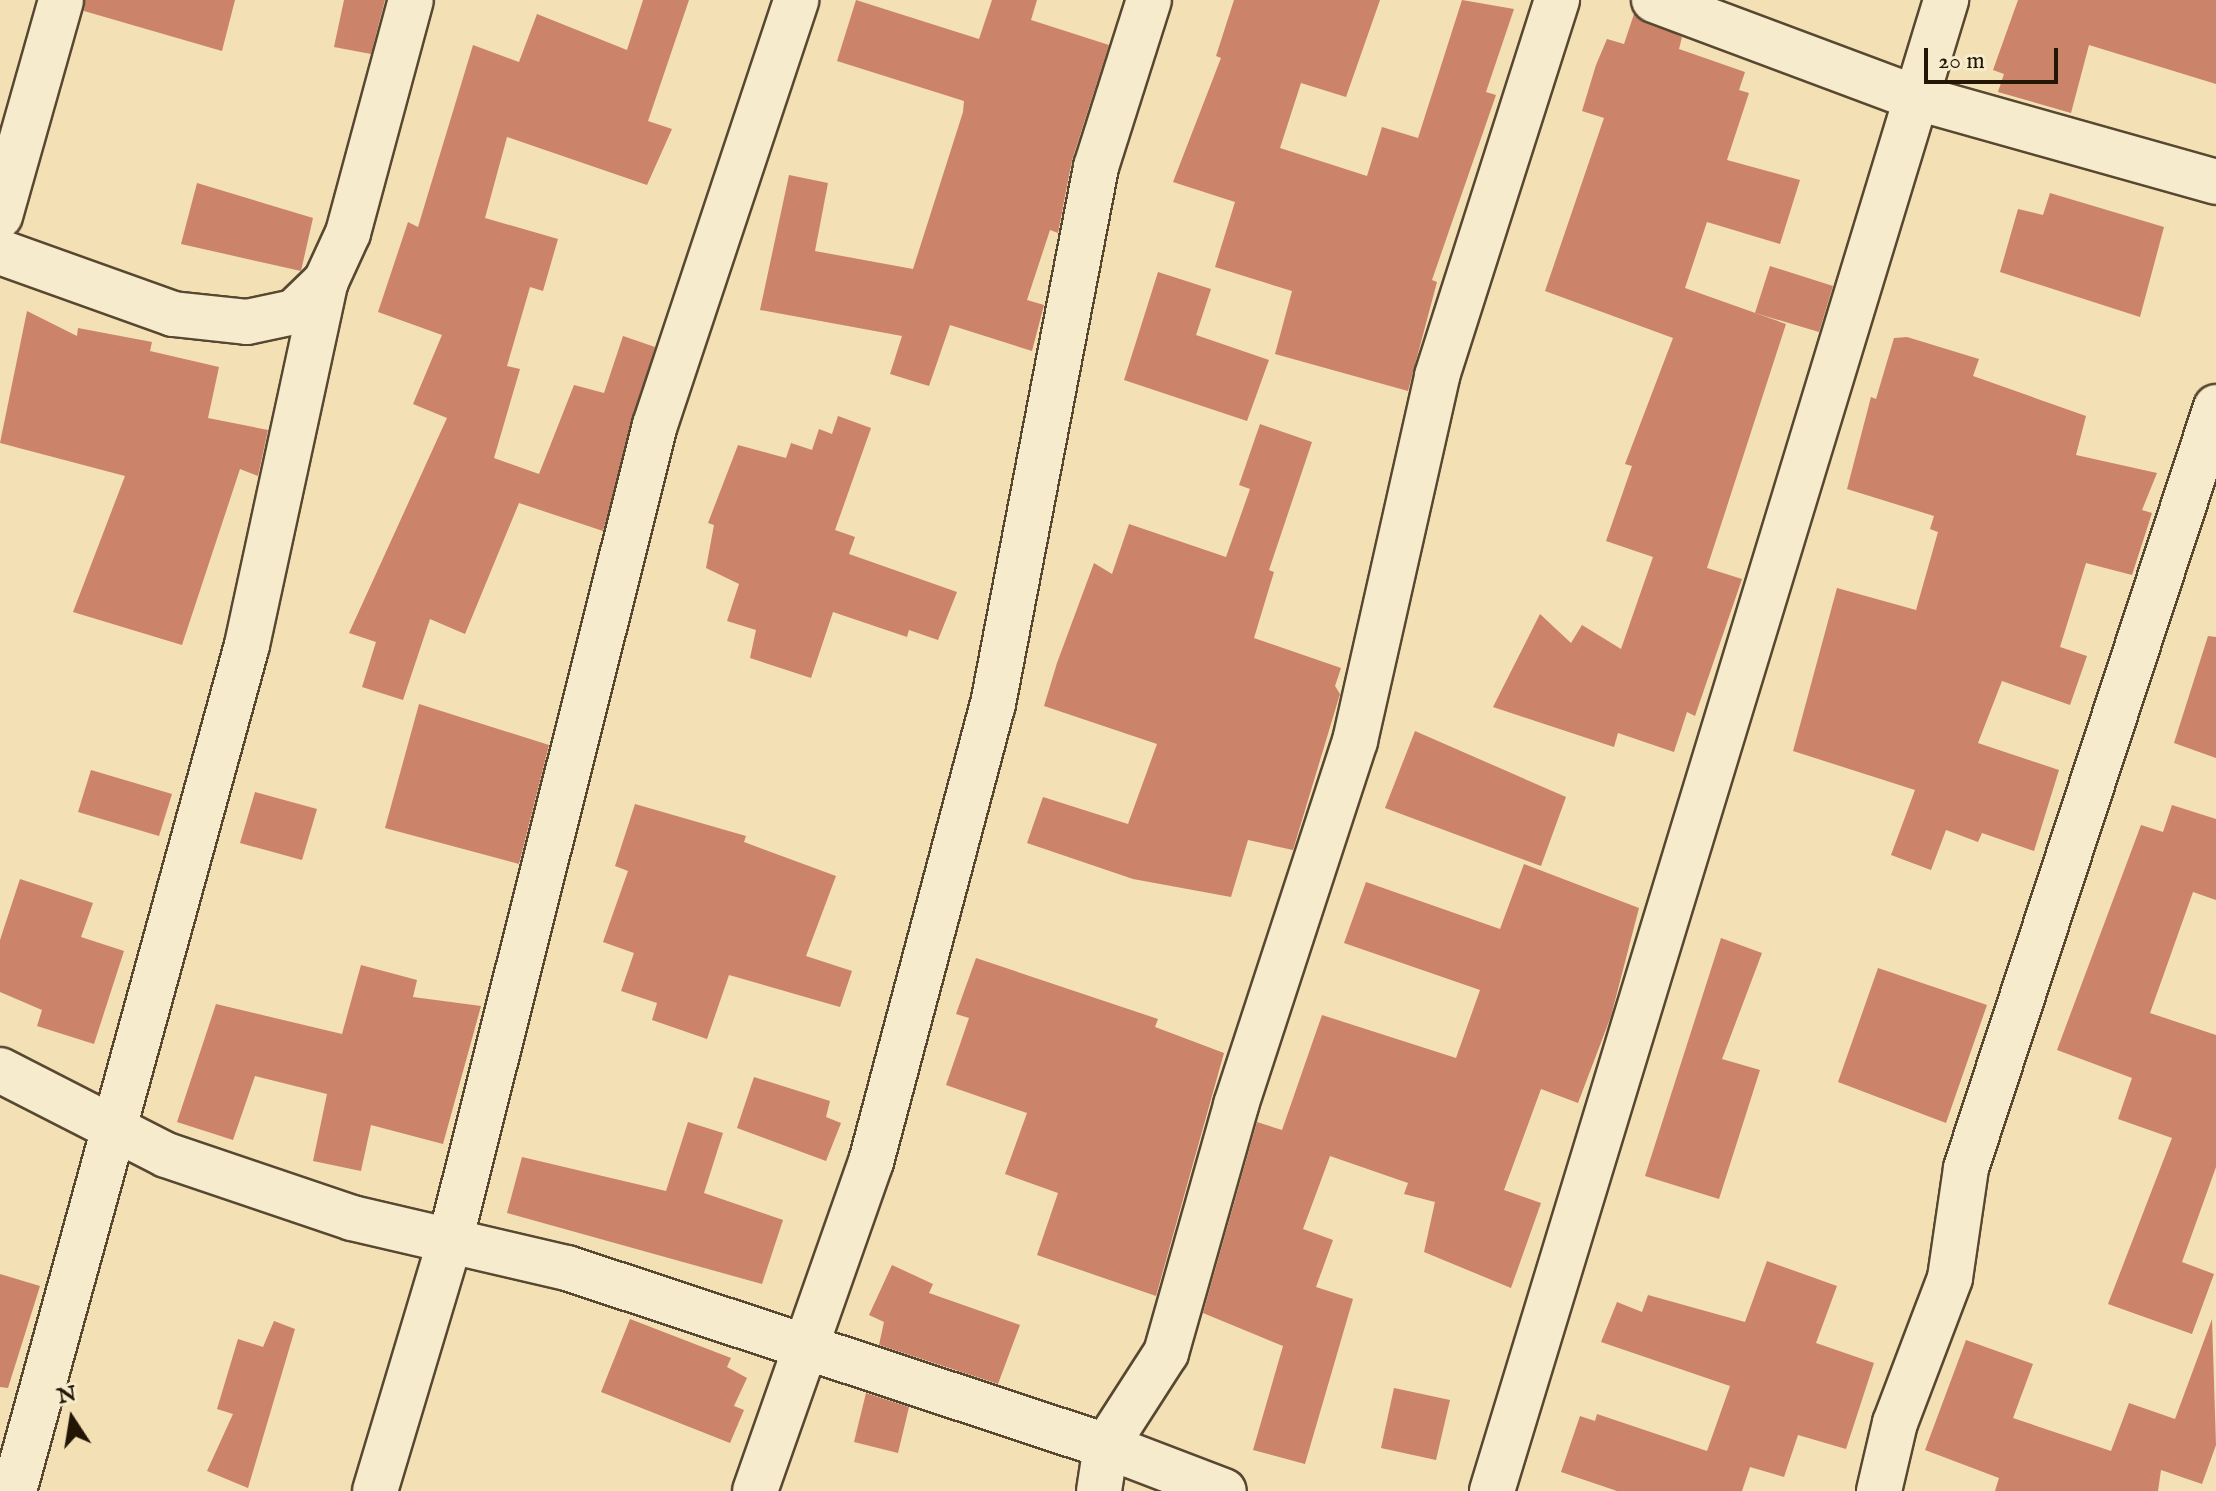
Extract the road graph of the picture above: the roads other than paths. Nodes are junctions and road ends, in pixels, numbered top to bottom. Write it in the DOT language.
graph roads {
  1 [pos="61,0"];
  2 [pos="411,0"];
  3 [pos="796,0"];
  4 [pos="1149,0"];
  5 [pos="1557,0"];
  6 [pos="1654,0"];
  7 [pos="1946,0"];
  8 [pos="1914,97"];
  9 [pos="2216,182"];
  10 [pos="0,216"];
  11 [pos="0,252"];
  12 [pos="326,281"];
  13 [pos="2216,407"];
  14 [pos="0,1070"];
  15 [pos="117,1130"];
  16 [pos="450,1241"];
  17 [pos="801,1346"];
  18 [pos="1106,1446"];
  19 [pos="14,1491"];
  20 [pos="375,1491"];
  21 [pos="755,1491"];
  22 [pos="1099,1491"];
  23 [pos="1224,1491"];
  24 [pos="1492,1491"];
  25 [pos="1879,1491"];
  1 -- 10 [label="street"];
  2 -- 12 [label="street"];
  3 -- 16 [label="street"];
  4 -- 17 [label="street"];
  5 -- 18 [label="street"];
  6 -- 8 [label="street"];
  7 -- 8 [label="street"];
  8 -- 9 [label="street"];
  8 -- 24 [label="street"];
  11 -- 12 [label="street"];
  12 -- 15 [label="street"];
  13 -- 25 [label="street"];
  14 -- 15 [label="street"];
  15 -- 16 [label="street"];
  15 -- 19 [label="street"];
  16 -- 17 [label="street"];
  16 -- 20 [label="street"];
  17 -- 18 [label="street"];
  17 -- 21 [label="street"];
  18 -- 22 [label="street"];
  18 -- 23 [label="street"];
}
